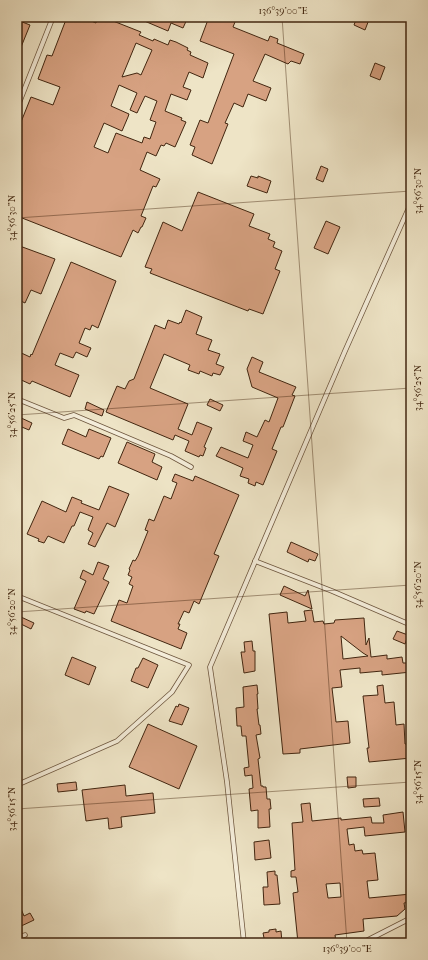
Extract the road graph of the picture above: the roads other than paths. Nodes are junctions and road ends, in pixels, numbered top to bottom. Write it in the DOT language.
graph roads {
  1 [pos="53,17"];
  2 [pos="17,108"];
  3 [pos="411,203"];
  4 [pos="410,209"];
  5 [pos="17,399"];
  6 [pos="191,467"];
  7 [pos="255,561"];
  8 [pos="17,596"];
  9 [pos="411,625"];
  10 [pos="17,785"];
  11 [pos="411,918"];
  12 [pos="25,934"];
  13 [pos="17,938"];
  14 [pos="244,943"];
  15 [pos="362,943"];
  1 -- 2 [label="lane"];
  3 -- 4 [label="lane"];
  4 -- 7 [label="lane"];
  5 -- 6 [label="lane"];
  7 -- 9 [label="lane"];
  7 -- 14 [label="lane"];
  8 -- 10 [label="lane"];
  11 -- 15 [label="lane"];
  12 -- 13 [label="lane"];
}
